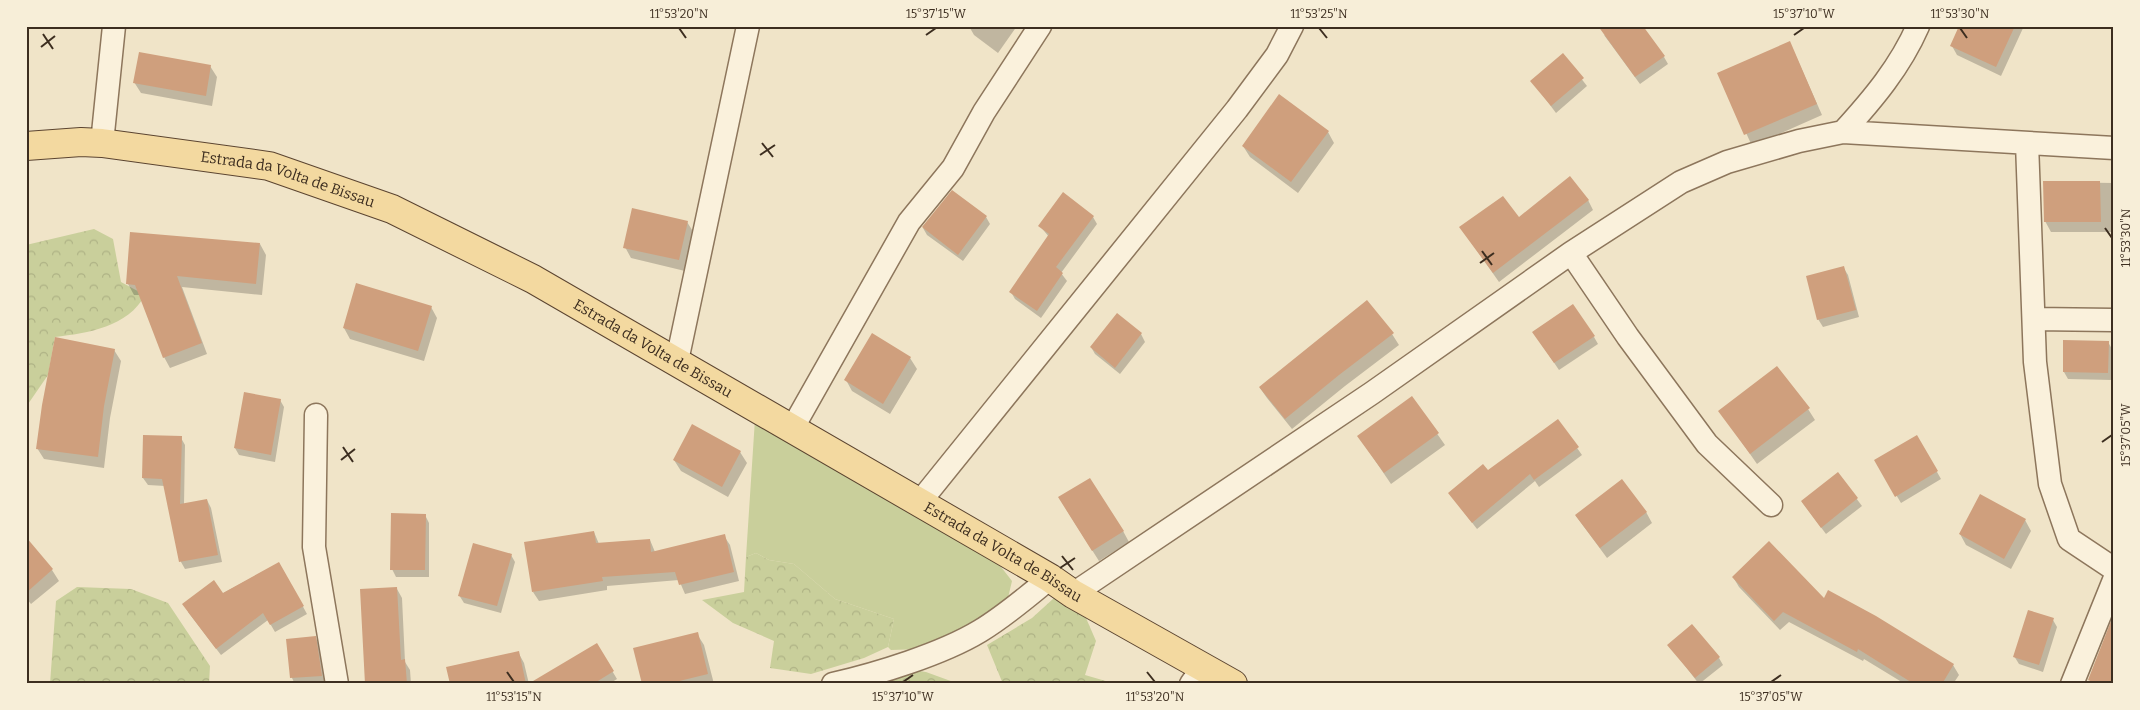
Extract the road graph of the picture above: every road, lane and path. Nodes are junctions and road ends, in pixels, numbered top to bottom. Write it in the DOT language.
graph roads {
  1 [pos="114,26"];
  2 [pos="748,26"];
  3 [pos="1040,26"];
  4 [pos="1292,26"];
  5 [pos="1918,26"];
  6 [pos="1843,132"];
  7 [pos="102,143"];
  8 [pos="2028,143"];
  9 [pos="26,146"];
  10 [pos="2114,148"];
  11 [pos="1571,253"];
  12 [pos="2034,319"];
  13 [pos="2114,320"];
  14 [pos="677,361"];
  15 [pos="316,415"];
  16 [pos="792,429"];
  17 [pos="919,503"];
  18 [pos="1771,505"];
  19 [pos="2114,569"];
  20 [pos="1050,578"];
  21 [pos="2114,580"];
  22 [pos="1073,594"];
  23 [pos="1197,676"];
  24 [pos="337,684"];
  25 [pos="833,684"];
  26 [pos="1233,684"];
  27 [pos="2072,684"];
  1 -- 7 [label="street"];
  2 -- 14 [label="street"];
  3 -- 16 [label="street"];
  4 -- 17 [label="street"];
  5 -- 6 [label="street"];
  6 -- 8 [label="street"];
  6 -- 11 [label="street"];
  7 -- 9 [label="main road, Estrada da Volta de Bissau"];
  7 -- 14 [label="main road, Estrada da Volta de Bissau"];
  8 -- 10 [label="street"];
  8 -- 12 [label="street"];
  11 -- 18 [label="street"];
  11 -- 22 [label="street"];
  12 -- 13 [label="street"];
  12 -- 19 [label="street"];
  14 -- 16 [label="main road, Estrada da Volta de Bissau"];
  15 -- 24 [label="street"];
  16 -- 17 [label="main road, Estrada da Volta de Bissau"];
  17 -- 20 [label="main road, Estrada da Volta de Bissau"];
  20 -- 22 [label="main road, Estrada da Volta de Bissau"];
  20 -- 25 [label="street"];
  21 -- 27 [label="street"];
  22 -- 23 [label="main road, Estrada da Volta de Bissau"];
  23 -- 26 [label="main road, Estrada da Volta de Bissau"];
}
